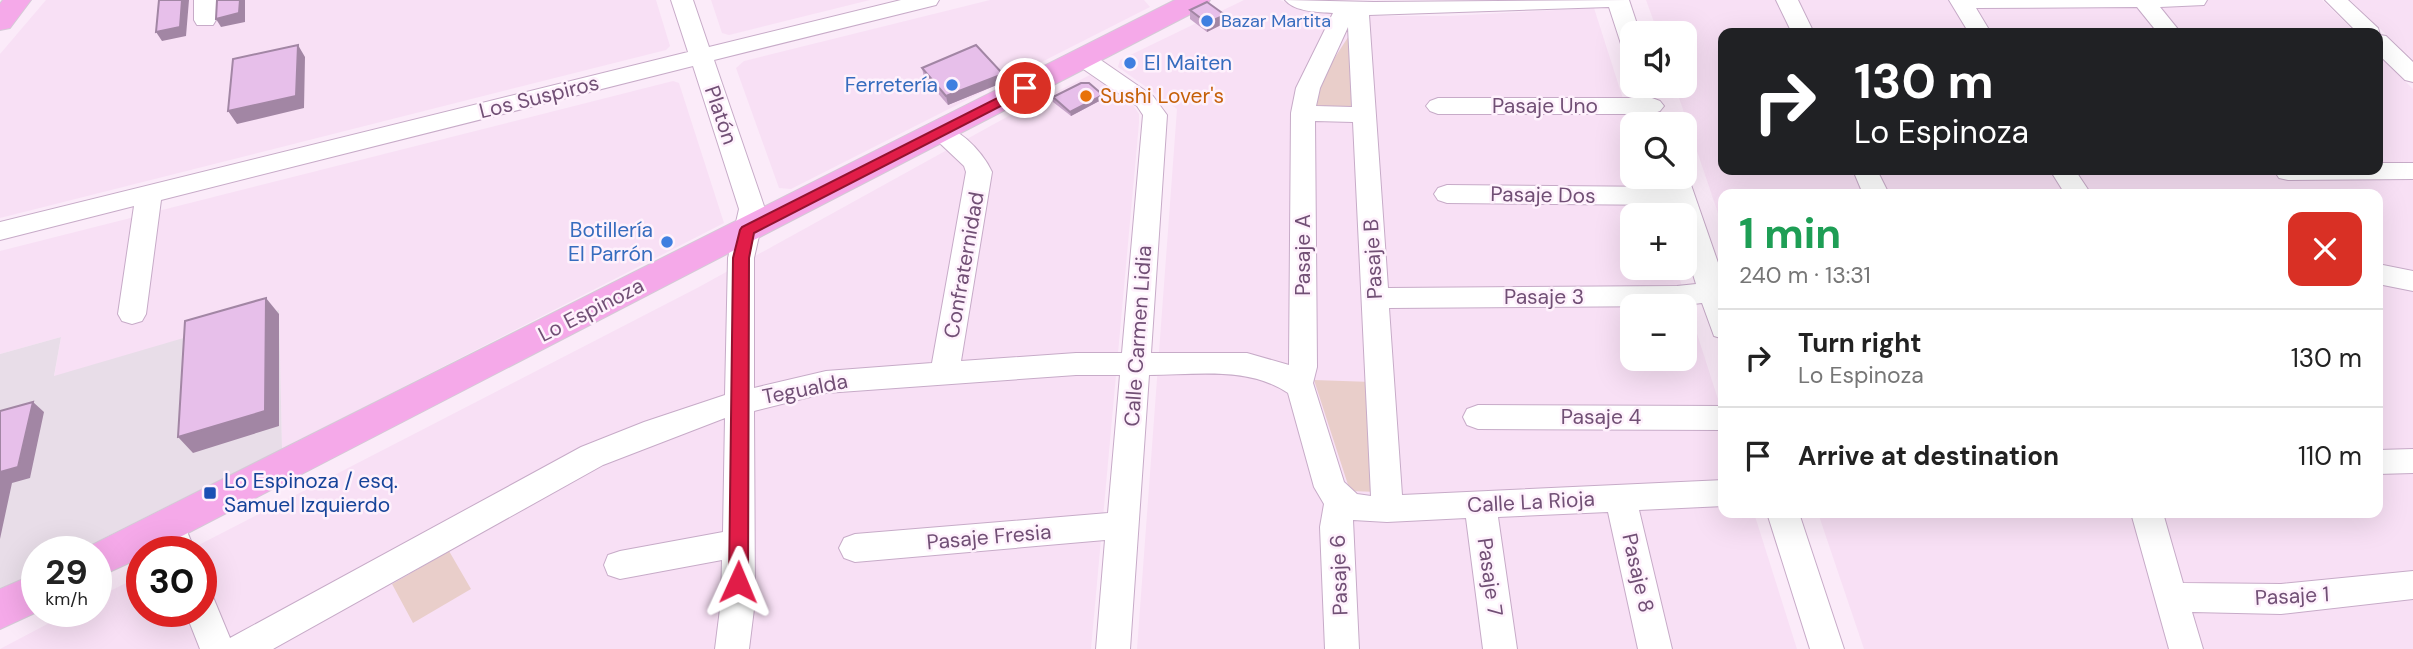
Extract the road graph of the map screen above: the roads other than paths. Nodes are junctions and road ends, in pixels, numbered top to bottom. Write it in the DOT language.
graph roads {
  1 [pos="17,0"];
  2 [pos="682,0"];
  3 [pos="928,0"];
  4 [pos="1196,0"];
  5 [pos="1296,0"];
  6 [pos="1618,0"];
  7 [pos="1787,0"];
  8 [pos="2196,0"];
  9 [pos="2336,0"];
  10 [pos="1961,1"];
  11 [pos="2143,1"];
  12 [pos="1352,8"];
  13 [pos="1625,21"];
  14 [pos="0,22"];
  15 [pos="1801,28"];
  16 [pos="1977,28"];
  17 [pos="2166,28"];
  18 [pos="2365,28"];
  19 [pos="2383,46"];
  20 [pos="701,57"];
  21 [pos="1083,59"];
  22 [pos="2413,75"];
  23 [pos="1651,105"];
  24 [pos="1438,106"];
  25 [pos="1303,113"];
  26 [pos="1365,115"];
  27 [pos="940,132"];
  28 [pos="2383,171"];
  29 [pos="2413,171"];
  30 [pos="2289,175"];
  31 [pos="1620,188"];
  32 [pos="1679,189"];
  33 [pos="2302,189"];
  34 [pos="149,194"];
  35 [pos="1447,194"];
  36 [pos="747,230"];
  37 [pos="0,231"];
  38 [pos="2383,275"];
  39 [pos="2413,281"];
  40 [pos="1718,291"];
  41 [pos="1376,298"];
  42 [pos="132,314"];
  43 [pos="1136,362"];
  44 [pos="945,372"];
  45 [pos="1298,384"];
  46 [pos="740,403"];
  47 [pos="1478,417"];
  48 [pos="1718,418"];
  49 [pos="2413,461"];
  50 [pos="2383,462"];
  51 [pos="1718,492"];
  52 [pos="1620,497"];
  53 [pos="1340,502"];
  54 [pos="1480,505"];
  55 [pos="1387,509"];
  56 [pos="1785,518"];
  57 [pos="2148,518"];
  58 [pos="1123,525"];
  59 [pos="178,536"];
  60 [pos="738,543"];
  61 [pos="855,548"];
  62 [pos="620,565"];
  63 [pos="2413,585"];
  64 [pos="2171,597"];
  65 [pos="21,599"];
  66 [pos="0,610"];
  67 [pos="208,627"];
  68 [pos="217,649"];
  69 [pos="241,649"];
  70 [pos="732,649"];
  71 [pos="1113,649"];
  72 [pos="1342,649"];
  73 [pos="1500,649"];
  74 [pos="1655,649"];
  75 [pos="1826,649"];
  76 [pos="2186,649"];
  1 -- 14 [label="main road"];
  2 -- 20 [label="street, Platón"];
  3 -- 20 [label="street, Los Suspiros"];
  4 -- 21 [label="main road, Lo Espinoza"];
  5 -- 12 [label="street"];
  6 -- 12 [label="street"];
  6 -- 13 [label="street"];
  7 -- 15 [label="street"];
  8 -- 11 [label="street"];
  9 -- 18 [label="street"];
  10 -- 11 [label="street"];
  10 -- 16 [label="street"];
  11 -- 17 [label="street"];
  12 -- 25 [label="street, Pasaje A"];
  12 -- 26 [label="street, Pasaje B"];
  19 -- 22 [label="street"];
  20 -- 34 [label="street, Los Suspiros"];
  20 -- 36 [label="street, Platón"];
  21 -- 27 [label="main road, Lo Espinoza"];
  21 -- 43 [label="street, Calle Carmen Lidia"];
  23 -- 24 [label="street, Pasaje Uno"];
  25 -- 26 [label="street"];
  25 -- 45 [label="street, Pasaje A"];
  26 -- 41 [label="street, Pasaje B"];
  27 -- 36 [label="main road, Lo Espinoza"];
  27 -- 44 [label="street, Confraternidad"];
  28 -- 29 [label="street"];
  30 -- 33 [label="street"];
  31 -- 35 [label="street, Pasaje Dos"];
  32 -- 40 [label="street"];
  34 -- 37 [label="street, Los Suspiros"];
  34 -- 42 [label="street"];
  36 -- 46 [label="street, Platón"];
  36 -- 59 [label="main road, Lo Espinoza"];
  38 -- 39 [label="street"];
  40 -- 41 [label="street, Pasaje 3"];
  41 -- 55 [label="street, Pasaje B"];
  43 -- 44 [label="street, Tegualda"];
  43 -- 45 [label="street, Tegualda"];
  43 -- 58 [label="street, Calle Carmen Lidia"];
  44 -- 46 [label="street, Tegualda"];
  45 -- 53 [label="street"];
  46 -- 60 [label="street, Platón"];
  46 -- 69 [label="street, Tegualda"];
  47 -- 48 [label="street, Pasaje 4"];
  49 -- 50 [label="street"];
  51 -- 52 [label="street, Calle La Rioja"];
  52 -- 54 [label="street, Calle La Rioja"];
  52 -- 74 [label="street, Pasaje 8"];
  53 -- 55 [label="street, Calle La Rioja"];
  53 -- 72 [label="street, Pasaje 6"];
  54 -- 55 [label="street, Calle La Rioja"];
  54 -- 73 [label="street, Pasaje 7"];
  56 -- 75 [label="street"];
  57 -- 64 [label="street"];
  58 -- 61 [label="street, Pasaje Fresia"];
  58 -- 71 [label="street, Calle Carmen Lidia"];
  60 -- 62 [label="street"];
  60 -- 70 [label="street, Platón"];
  63 -- 64 [label="street, Pasaje 1"];
  64 -- 76 [label="street"];
  65 -- 66 [label="main road"];
  67 -- 68 [label="street"];
}
